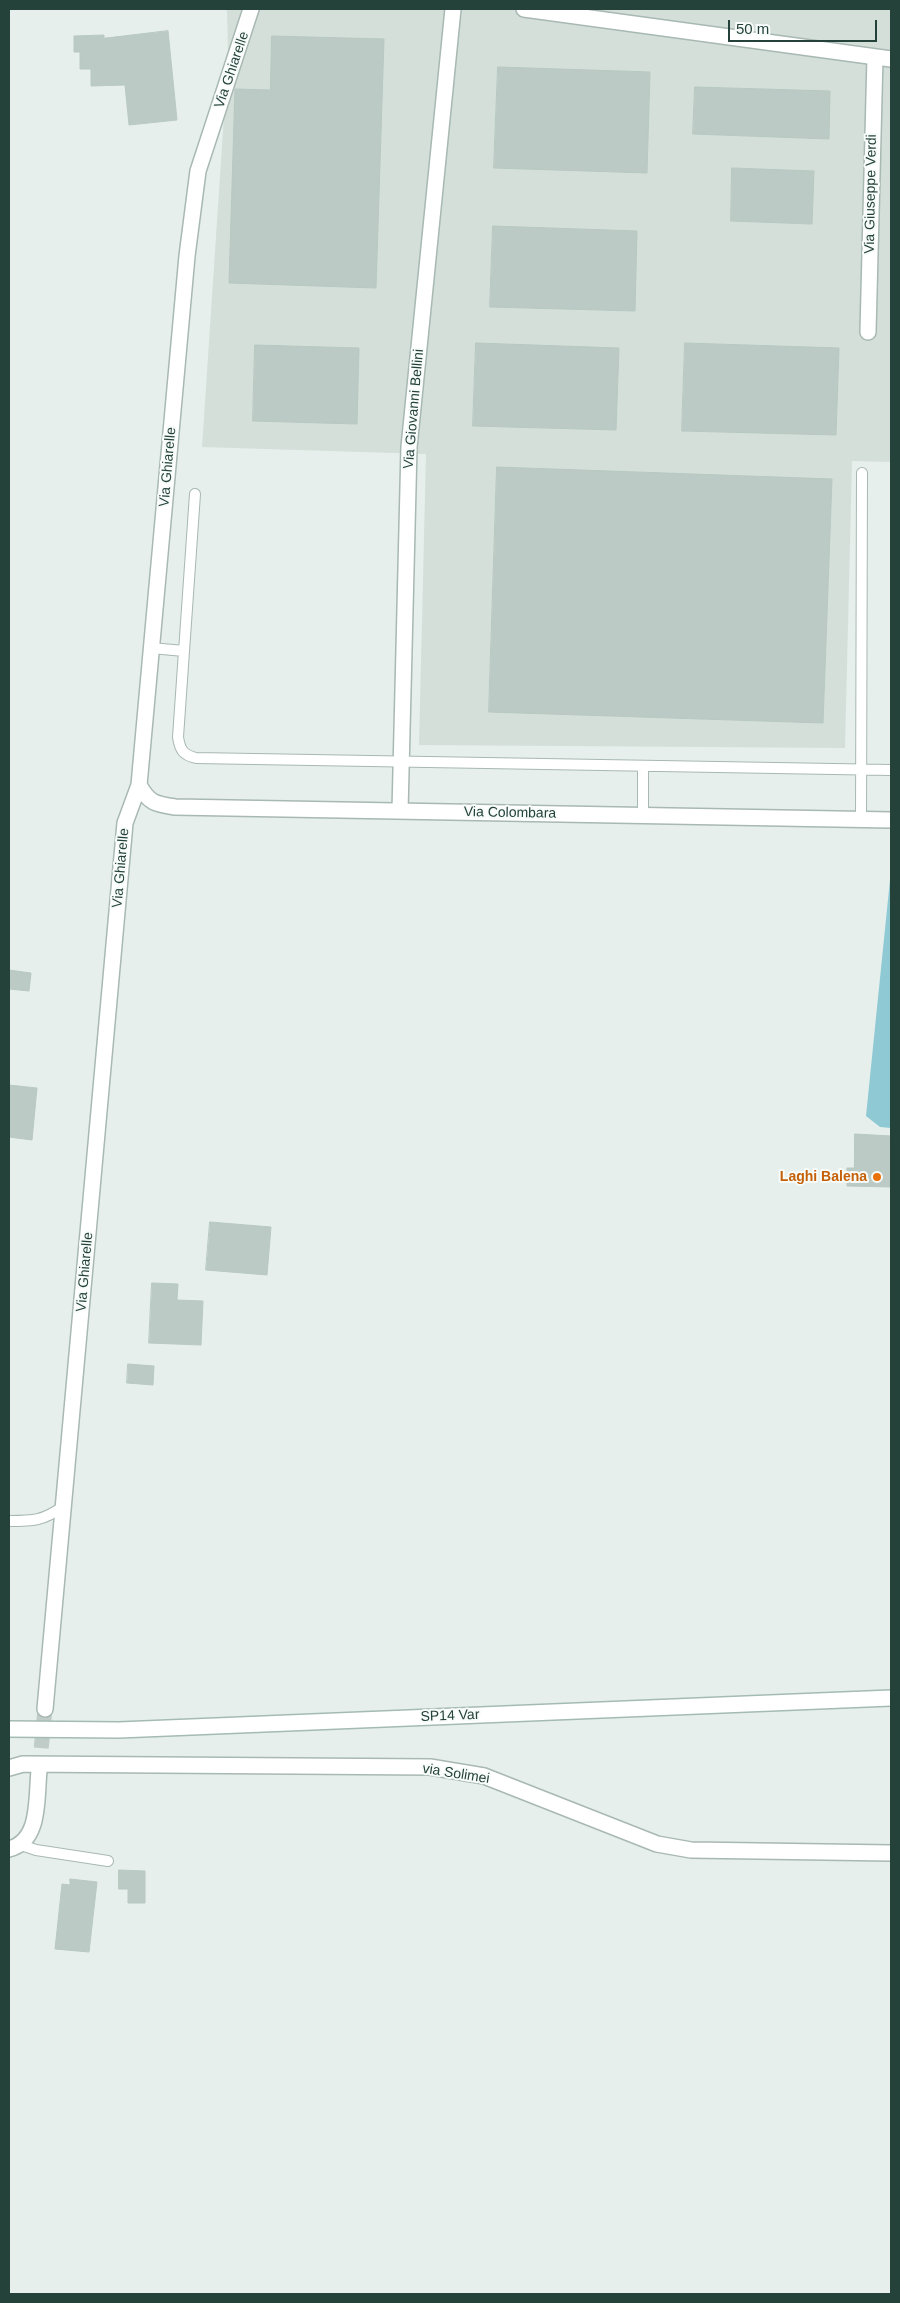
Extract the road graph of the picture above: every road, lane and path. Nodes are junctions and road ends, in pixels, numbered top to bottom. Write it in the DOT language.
graph roads {
  1 [pos="251,9"];
  2 [pos="453,9"];
  3 [pos="524,9"];
  4 [pos="875,57"];
  5 [pos="891,60"];
  6 [pos="868,332"];
  7 [pos="862,473"];
  8 [pos="194,494"];
  9 [pos="151,648"];
  10 [pos="184,651"];
  11 [pos="401,762"];
  12 [pos="642,766"];
  13 [pos="860,770"];
  14 [pos="891,770"];
  15 [pos="139,785"];
  16 [pos="400,811"];
  17 [pos="643,815"];
  18 [pos="861,819"];
  19 [pos="891,820"];
  20 [pos="64,1506"];
  21 [pos="9,1520"];
  22 [pos="891,1698"];
  23 [pos="45,1709"];
  24 [pos="9,1729"];
  25 [pos="9,1768"];
  26 [pos="39,1771"];
  27 [pos="15,1847"];
  28 [pos="891,1853"];
  29 [pos="108,1861"];
  1 -- 9 [label="street, Via Ghiarelle"];
  2 -- 11 [label="street, Via Giovanni Bellini"];
  3 -- 4 [label="street"];
  4 -- 5 [label="street"];
  4 -- 6 [label="street, Via Giuseppe Verdi"];
  7 -- 13 [label="lane"];
  8 -- 10 [label="lane"];
  9 -- 10 [label="lane"];
  9 -- 15 [label="street, Via Ghiarelle"];
  10 -- 11 [label="lane"];
  11 -- 12 [label="lane"];
  11 -- 16 [label="street, Via Giovanni Bellini"];
  12 -- 13 [label="lane"];
  12 -- 17 [label="lane"];
  13 -- 14 [label="lane"];
  13 -- 18 [label="lane"];
  15 -- 16 [label="street, Via Colombara"];
  15 -- 20 [label="street, Via Ghiarelle"];
  16 -- 17 [label="street, Via Colombara"];
  17 -- 18 [label="street, Via Colombara"];
  18 -- 19 [label="street, Via Colombara"];
  20 -- 21 [label="lane"];
  20 -- 23 [label="street, Via Ghiarelle"];
  22 -- 24 [label="street, SP14 Var"];
  25 -- 28 [label="street, via Solimei"];
  26 -- 27 [label="street"];
  27 -- 29 [label="lane"];
}
